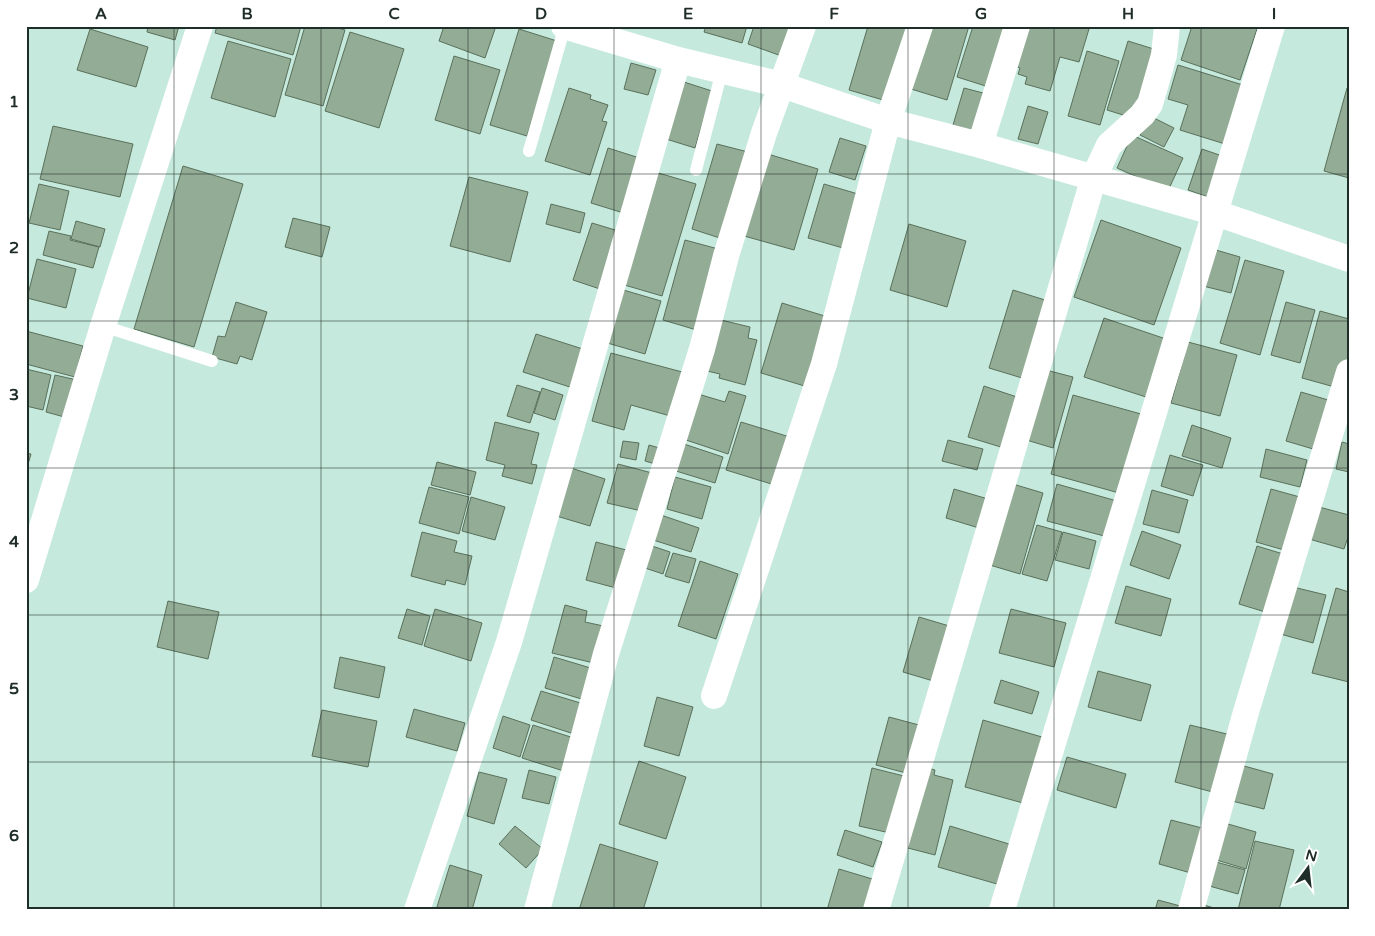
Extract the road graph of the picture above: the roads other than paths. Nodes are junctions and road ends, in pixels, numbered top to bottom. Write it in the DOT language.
graph roads {
  1 [pos="200,26"];
  2 [pos="565,26"];
  3 [pos="803,26"];
  4 [pos="920,26"];
  5 [pos="1016,26"];
  6 [pos="1167,26"];
  7 [pos="1272,26"];
  8 [pos="678,60"];
  9 [pos="722,71"];
  10 [pos="782,85"];
  11 [pos="888,121"];
  12 [pos="980,145"];
  13 [pos="529,151"];
  14 [pos="696,170"];
  15 [pos="1094,177"];
  16 [pos="1216,213"];
  17 [pos="1349,259"];
  18 [pos="103,326"];
  19 [pos="212,361"];
  20 [pos="1349,372"];
  21 [pos="26,580"];
  22 [pos="714,696"];
  23 [pos="417,910"];
  24 [pos="537,910"];
  25 [pos="876,910"];
  26 [pos="1002,910"];
  27 [pos="1191,910"];
  1 -- 18 [label="street"];
  2 -- 8 [label="street"];
  2 -- 13 [label="lane"];
  3 -- 10 [label="street"];
  4 -- 11 [label="street"];
  5 -- 12 [label="street"];
  6 -- 15 [label="street"];
  7 -- 16 [label="street"];
  8 -- 9 [label="street"];
  8 -- 23 [label="street"];
  9 -- 10 [label="street"];
  9 -- 14 [label="lane"];
  10 -- 11 [label="street"];
  10 -- 24 [label="street"];
  11 -- 12 [label="street"];
  11 -- 22 [label="street"];
  12 -- 15 [label="street"];
  15 -- 16 [label="street"];
  15 -- 25 [label="street"];
  16 -- 17 [label="street"];
  16 -- 26 [label="street"];
  18 -- 19 [label="lane"];
  18 -- 21 [label="street"];
  20 -- 27 [label="street"];
}
